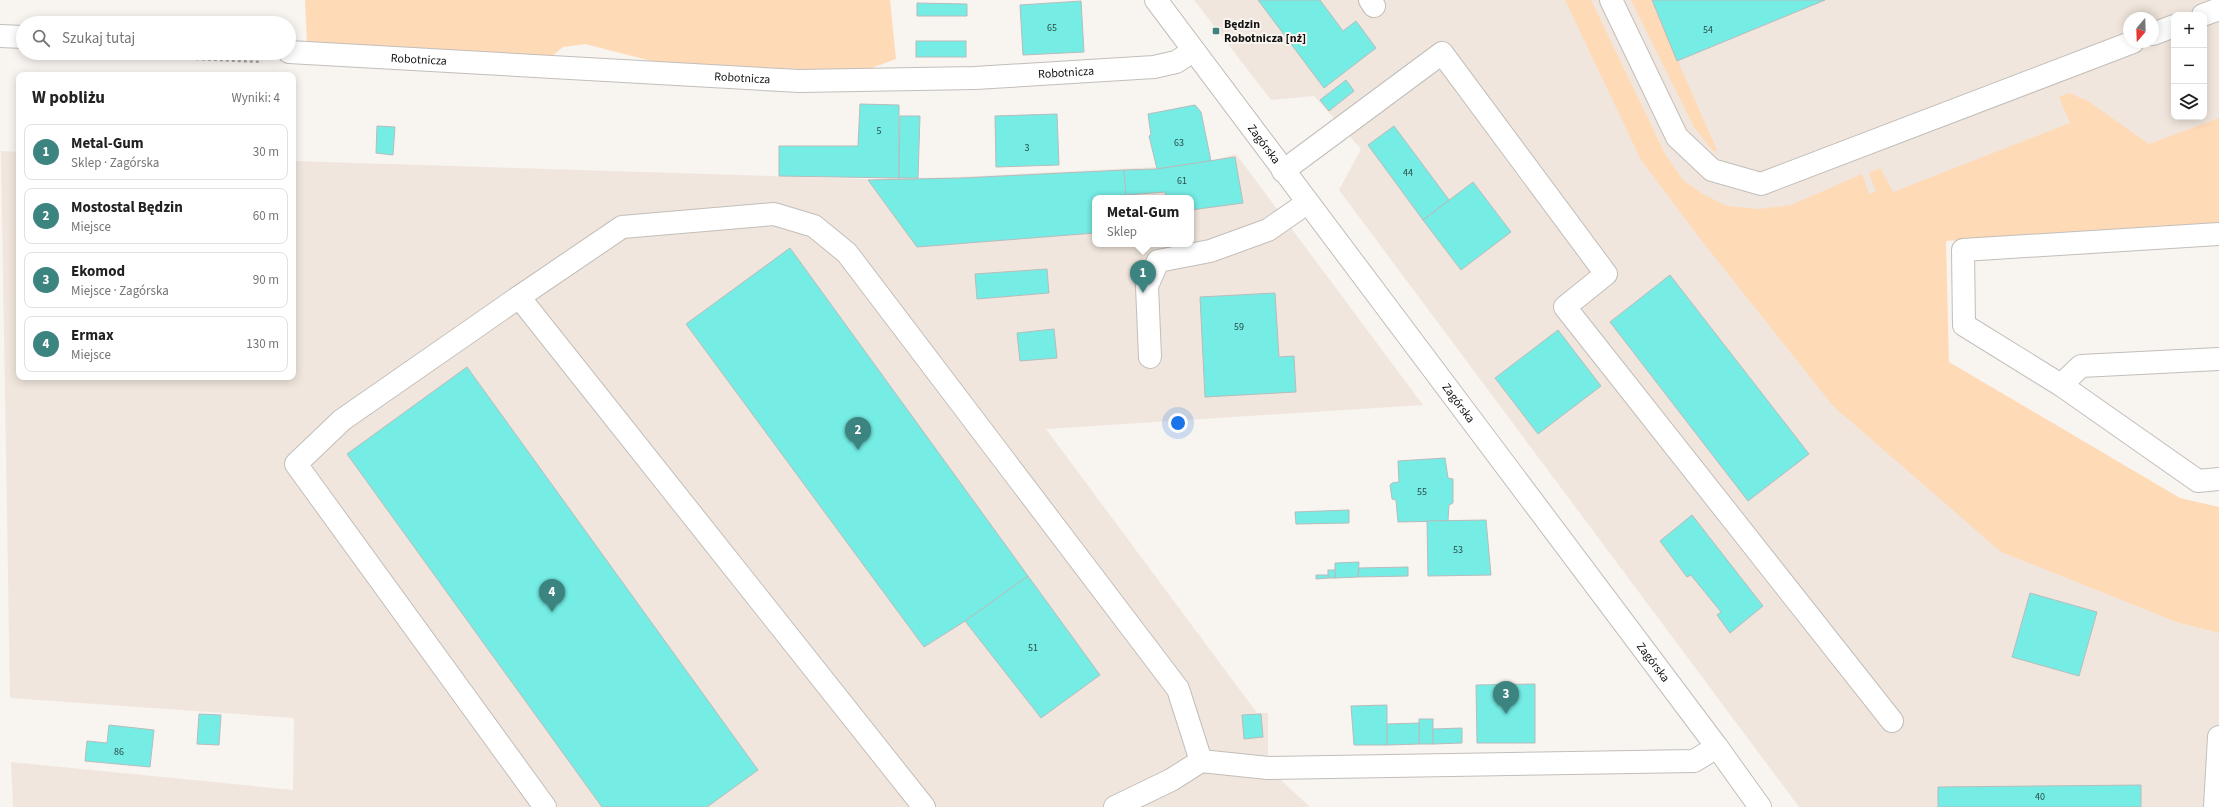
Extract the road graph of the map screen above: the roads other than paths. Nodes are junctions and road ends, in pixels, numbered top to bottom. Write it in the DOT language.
graph roads {
  1 [pos="1156,0"];
  2 [pos="1611,0"];
  3 [pos="2219,9"];
  4 [pos="2207,14"];
  5 [pos="2171,27"];
  6 [pos="2159,32"];
  7 [pos="0,36"];
  8 [pos="16,37"];
  9 [pos="2123,46"];
  10 [pos="1193,51"];
  11 [pos="296,52"];
  12 [pos="1283,171"];
  13 [pos="1307,202"];
  14 [pos="2219,234"];
  15 [pos="519,297"];
  16 [pos="1150,357"];
  17 [pos="2219,359"];
  18 [pos="2061,385"];
  19 [pos="2219,479"];
  20 [pos="1892,721"];
  21 [pos="2219,737"];
  22 [pos="1718,747"];
  23 [pos="1201,761"];
  24 [pos="546,807"];
  25 [pos="924,807"];
  26 [pos="1115,807"];
  27 [pos="1760,807"];
  28 [pos="2215,807"];
  1 -- 10 [label="street, Zagórska"];
  2 -- 9 [label="street"];
  3 -- 4 [label="street"];
  5 -- 6 [label="street"];
  7 -- 8 [label="street"];
  10 -- 11 [label="street, Robotnicza"];
  10 -- 12 [label="street, Zagórska"];
  12 -- 13 [label="street, Zagórska"];
  12 -- 20 [label="street"];
  13 -- 16 [label="street"];
  13 -- 22 [label="street, Zagórska"];
  14 -- 18 [label="street"];
  15 -- 23 [label="street"];
  15 -- 24 [label="street"];
  15 -- 25 [label="street"];
  17 -- 18 [label="street"];
  18 -- 19 [label="street"];
  21 -- 28 [label="street"];
  22 -- 23 [label="street"];
  22 -- 27 [label="street, Zagórska"];
  23 -- 26 [label="street"];
}
